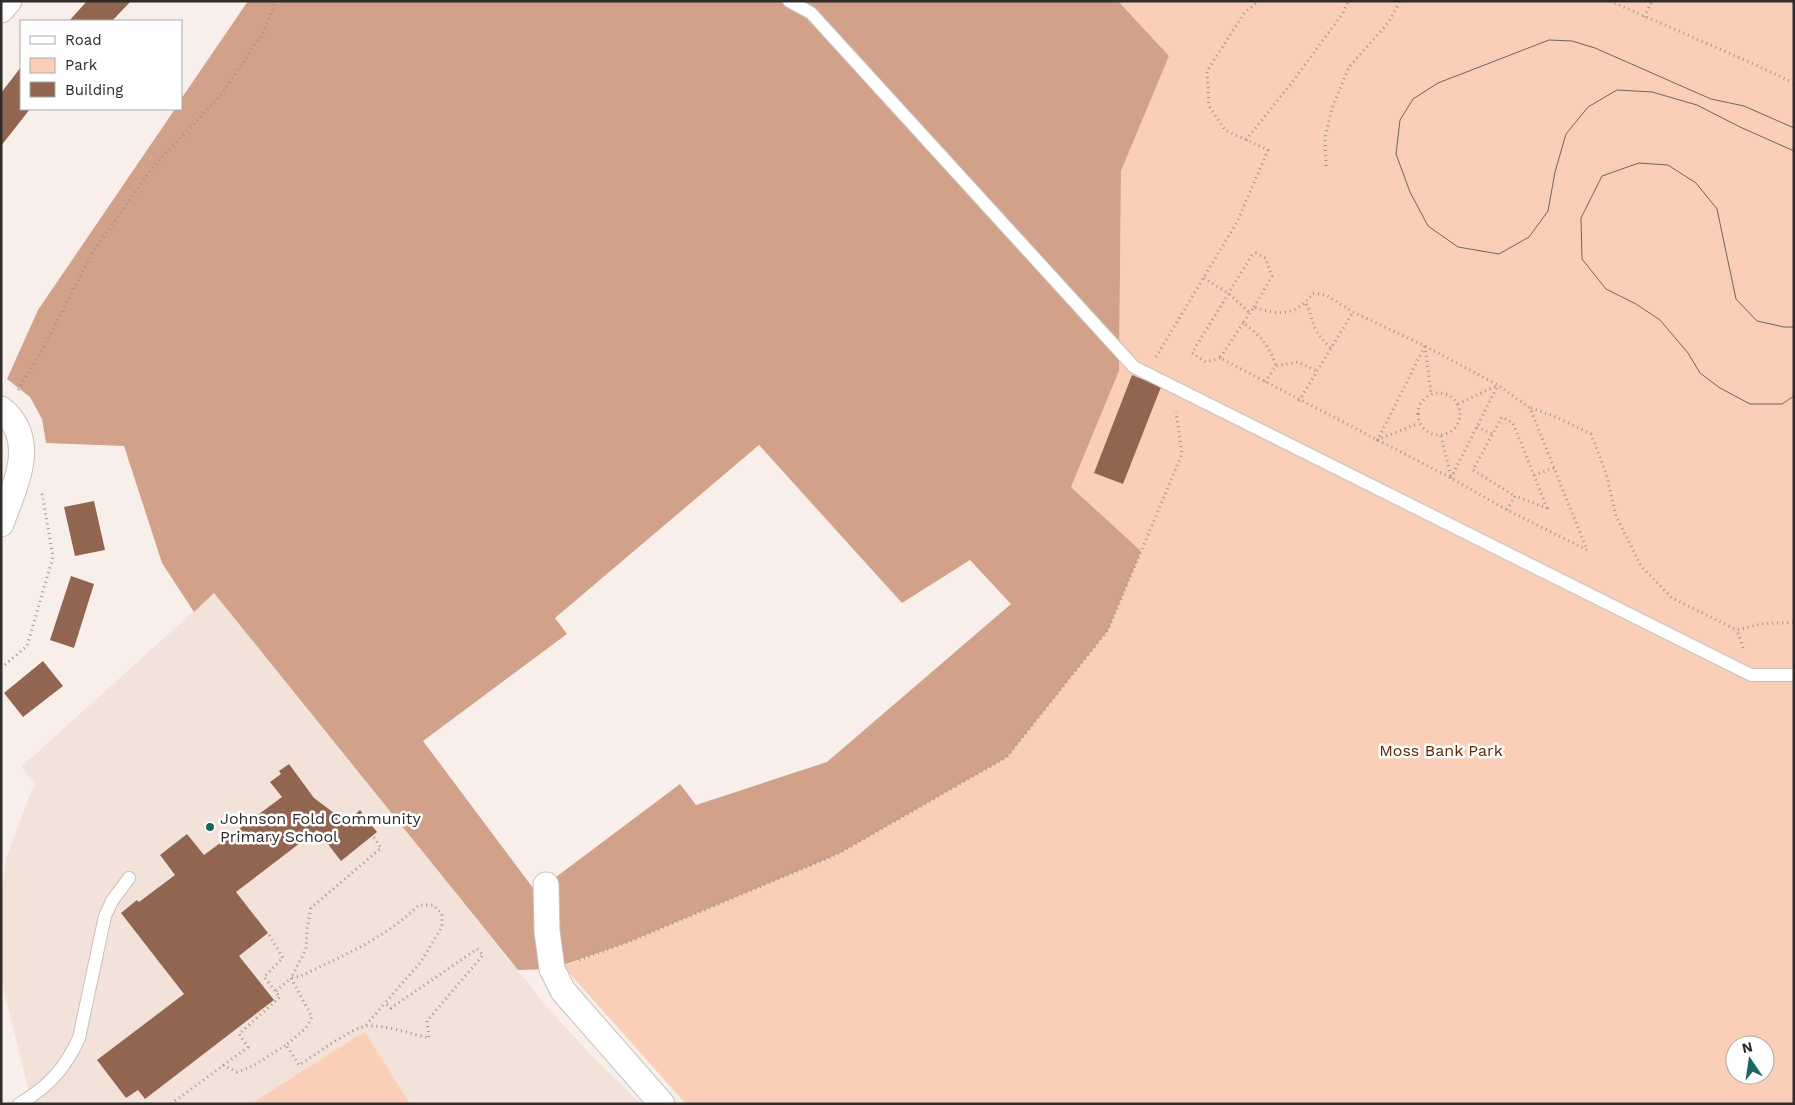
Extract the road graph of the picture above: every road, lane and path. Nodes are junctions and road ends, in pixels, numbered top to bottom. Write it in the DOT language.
graph roads {
  1 [pos="9,1"];
  2 [pos="276,1"];
  3 [pos="790,1"];
  4 [pos="1259,1"];
  5 [pos="1348,1"];
  6 [pos="1400,1"];
  7 [pos="1610,1"];
  8 [pos="1652,1"];
  9 [pos="1,10"];
  10 [pos="1644,17"];
  11 [pos="1794,83"];
  12 [pos="1246,140"];
  13 [pos="1326,166"];
  14 [pos="1204,278"];
  15 [pos="1228,293"];
  16 [pos="1305,304"];
  17 [pos="1254,307"];
  18 [pos="1353,312"];
  19 [pos="1250,313"];
  20 [pos="1244,323"];
  21 [pos="1425,346"];
  22 [pos="1330,348"];
  23 [pos="1220,358"];
  24 [pos="1276,366"];
  25 [pos="1317,371"];
  26 [pos="1147,373"];
  27 [pos="1265,382"];
  28 [pos="1498,385"];
  29 [pos="1172,386"];
  30 [pos="1431,393"];
  31 [pos="1299,401"];
  32 [pos="1458,404"];
  33 [pos="1530,408"];
  34 [pos="3,410"];
  35 [pos="1419,424"];
  36 [pos="1477,427"];
  37 [pos="1493,434"];
  38 [pos="1440,436"];
  39 [pos="1377,441"];
  40 [pos="1554,468"];
  41 [pos="1534,475"];
  42 [pos="1451,478"];
  43 [pos="36,487"];
  44 [pos="1515,496"];
  45 [pos="1507,510"];
  46 [pos="1,524"];
  47 [pos="1794,622"];
  48 [pos="1737,630"];
  49 [pos="1,668"];
  50 [pos="1751,674"];
  51 [pos="1794,675"];
  52 [pos="373,836"];
  53 [pos="129,878"];
  54 [pos="546,884"];
  55 [pos="268,933"];
  56 [pos="552,970"];
  57 [pos="291,978"];
  58 [pos="276,992"];
  59 [pos="385,1003"];
  60 [pos="366,1025"];
  61 [pos="286,1045"];
  62 [pos="223,1065"];
  63 [pos="19,1104"];
  64 [pos="171,1104"];
  65 [pos="662,1104"];
  1 -- 9 [label="street"];
  2 -- 34 [label="path"];
  3 -- 26 [label="lane"];
  4 -- 12 [label="path"];
  5 -- 12 [label="path"];
  6 -- 13 [label="path"];
  7 -- 10 [label="path"];
  8 -- 10 [label="path"];
  10 -- 11 [label="path"];
  12 -- 14 [label="path"];
  14 -- 15 [label="path"];
  14 -- 26 [label="path"];
  15 -- 17 [label="path"];
  15 -- 19 [label="path"];
  15 -- 23 [label="path"];
  16 -- 17 [label="path"];
  16 -- 18 [label="path"];
  16 -- 22 [label="path"];
  17 -- 19 [label="path"];
  18 -- 21 [label="path"];
  18 -- 22 [label="path"];
  19 -- 20 [label="path"];
  20 -- 23 [label="path"];
  20 -- 24 [label="path"];
  21 -- 28 [label="path"];
  21 -- 30 [label="path"];
  21 -- 39 [label="path"];
  22 -- 25 [label="path"];
  23 -- 27 [label="path"];
  24 -- 25 [label="path"];
  24 -- 27 [label="path"];
  25 -- 31 [label="path"];
  26 -- 29 [label="lane"];
  27 -- 31 [label="path"];
  28 -- 32 [label="path"];
  28 -- 33 [label="path"];
  28 -- 36 [label="path"];
  29 -- 50 [label="lane"];
  29 -- 56 [label="path"];
  30 -- 32 [label="path"];
  30 -- 35 [label="path"];
  31 -- 39 [label="path"];
  32 -- 38 [label="path"];
  33 -- 40 [label="path"];
  33 -- 48 [label="path"];
  34 -- 46 [label="street"];
  35 -- 38 [label="path"];
  35 -- 39 [label="path"];
  36 -- 37 [label="path"];
  36 -- 42 [label="path"];
  37 -- 41 [label="path"];
  37 -- 44 [label="path"];
  38 -- 42 [label="path"];
  39 -- 42 [label="path"];
  40 -- 41 [label="path"];
  40 -- 45 [label="path"];
  41 -- 44 [label="path"];
  42 -- 45 [label="path"];
  43 -- 49 [label="path"];
  44 -- 45 [label="path"];
  47 -- 48 [label="path"];
  48 -- 50 [label="path"];
  50 -- 51 [label="lane"];
  52 -- 57 [label="path"];
  53 -- 63 [label="lane"];
  54 -- 56 [label="street"];
  55 -- 58 [label="path"];
  56 -- 65 [label="street"];
  57 -- 58 [label="path"];
  57 -- 59 [label="path"];
  57 -- 61 [label="path"];
  58 -- 62 [label="path"];
  59 -- 60 [label="path"];
  59 -- 60 [label="path"];
  60 -- 61 [label="path"];
  61 -- 62 [label="path"];
  62 -- 64 [label="path"];
}
